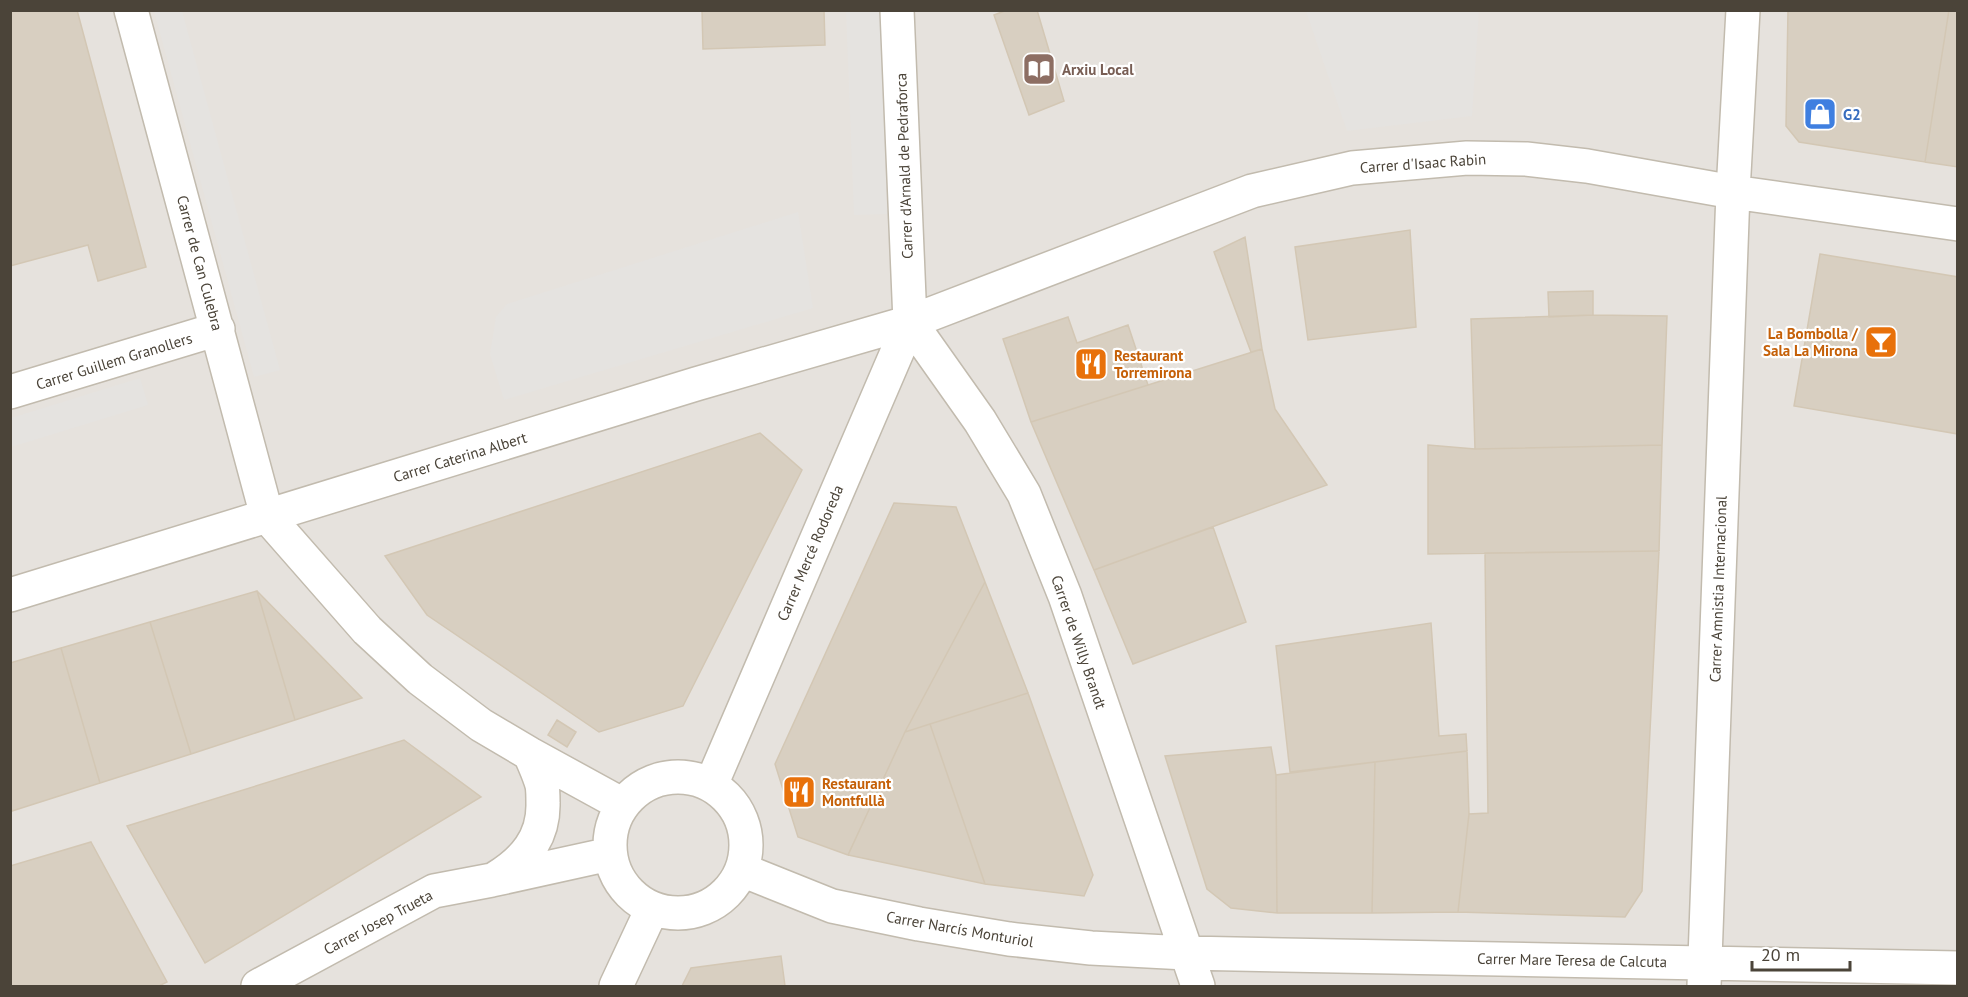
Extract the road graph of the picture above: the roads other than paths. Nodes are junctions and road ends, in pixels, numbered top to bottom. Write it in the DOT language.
graph roads {
  1 [pos="132,10"];
  2 [pos="897,10"];
  3 [pos="1743,10"];
  4 [pos="1733,192"];
  5 [pos="1958,224"];
  6 [pos="910,322"];
  7 [pos="218,329"];
  8 [pos="10,393"];
  9 [pos="267,516"];
  10 [pos="10,595"];
  11 [pos="530,754"];
  12 [pos="711,785"];
  13 [pos="623,805"];
  14 [pos="610,854"];
  15 [pos="742,870"];
  16 [pos="492,880"];
  17 [pos="652,909"];
  18 [pos="1186,953"];
  19 [pos="1958,968"];
  20 [pos="1705,974"];
  21 [pos="258,987"];
  22 [pos="616,987"];
  23 [pos="1198,987"];
  1 -- 7 [label="street, Carrer de Can Culebra"];
  2 -- 6 [label="street, Carrer d'Arnald de Pedraforca"];
  3 -- 4 [label="street, Carrer Amnistia Internacional"];
  4 -- 5 [label="street, Carrer d'Isaac Rabin"];
  4 -- 6 [label="street, Carrer d'Isaac Rabin"];
  4 -- 20 [label="street, Carrer Amnistia Internacional"];
  6 -- 9 [label="street, Carrer Caterina Albert"];
  6 -- 12 [label="street, Carrer Mercé Rodoreda"];
  6 -- 18 [label="street, Carrer de Willy Brandt"];
  7 -- 8 [label="street, Carrer Guillem Granollers"];
  7 -- 9 [label="street, Carrer de Can Culebra"];
  9 -- 10 [label="street, Carrer Caterina Albert"];
  9 -- 11 [label="street"];
  11 -- 13 [label="street"];
  11 -- 16 [label="street"];
  12 -- 13 [label="street"];
  12 -- 15 [label="street"];
  13 -- 14 [label="street"];
  14 -- 16 [label="street, Carrer Josep Trueta"];
  14 -- 17 [label="street"];
  15 -- 17 [label="street"];
  15 -- 18 [label="street, Carrer Narcís Monturiol"];
  16 -- 21 [label="street, Carrer Josep Trueta"];
  17 -- 22 [label="street"];
  18 -- 20 [label="street, Carrer Mare Teresa de Calcuta"];
  18 -- 23 [label="street, Carrer de Willy Brandt"];
  19 -- 20 [label="street, Carrer Mare Teresa de Calcuta"];
}
